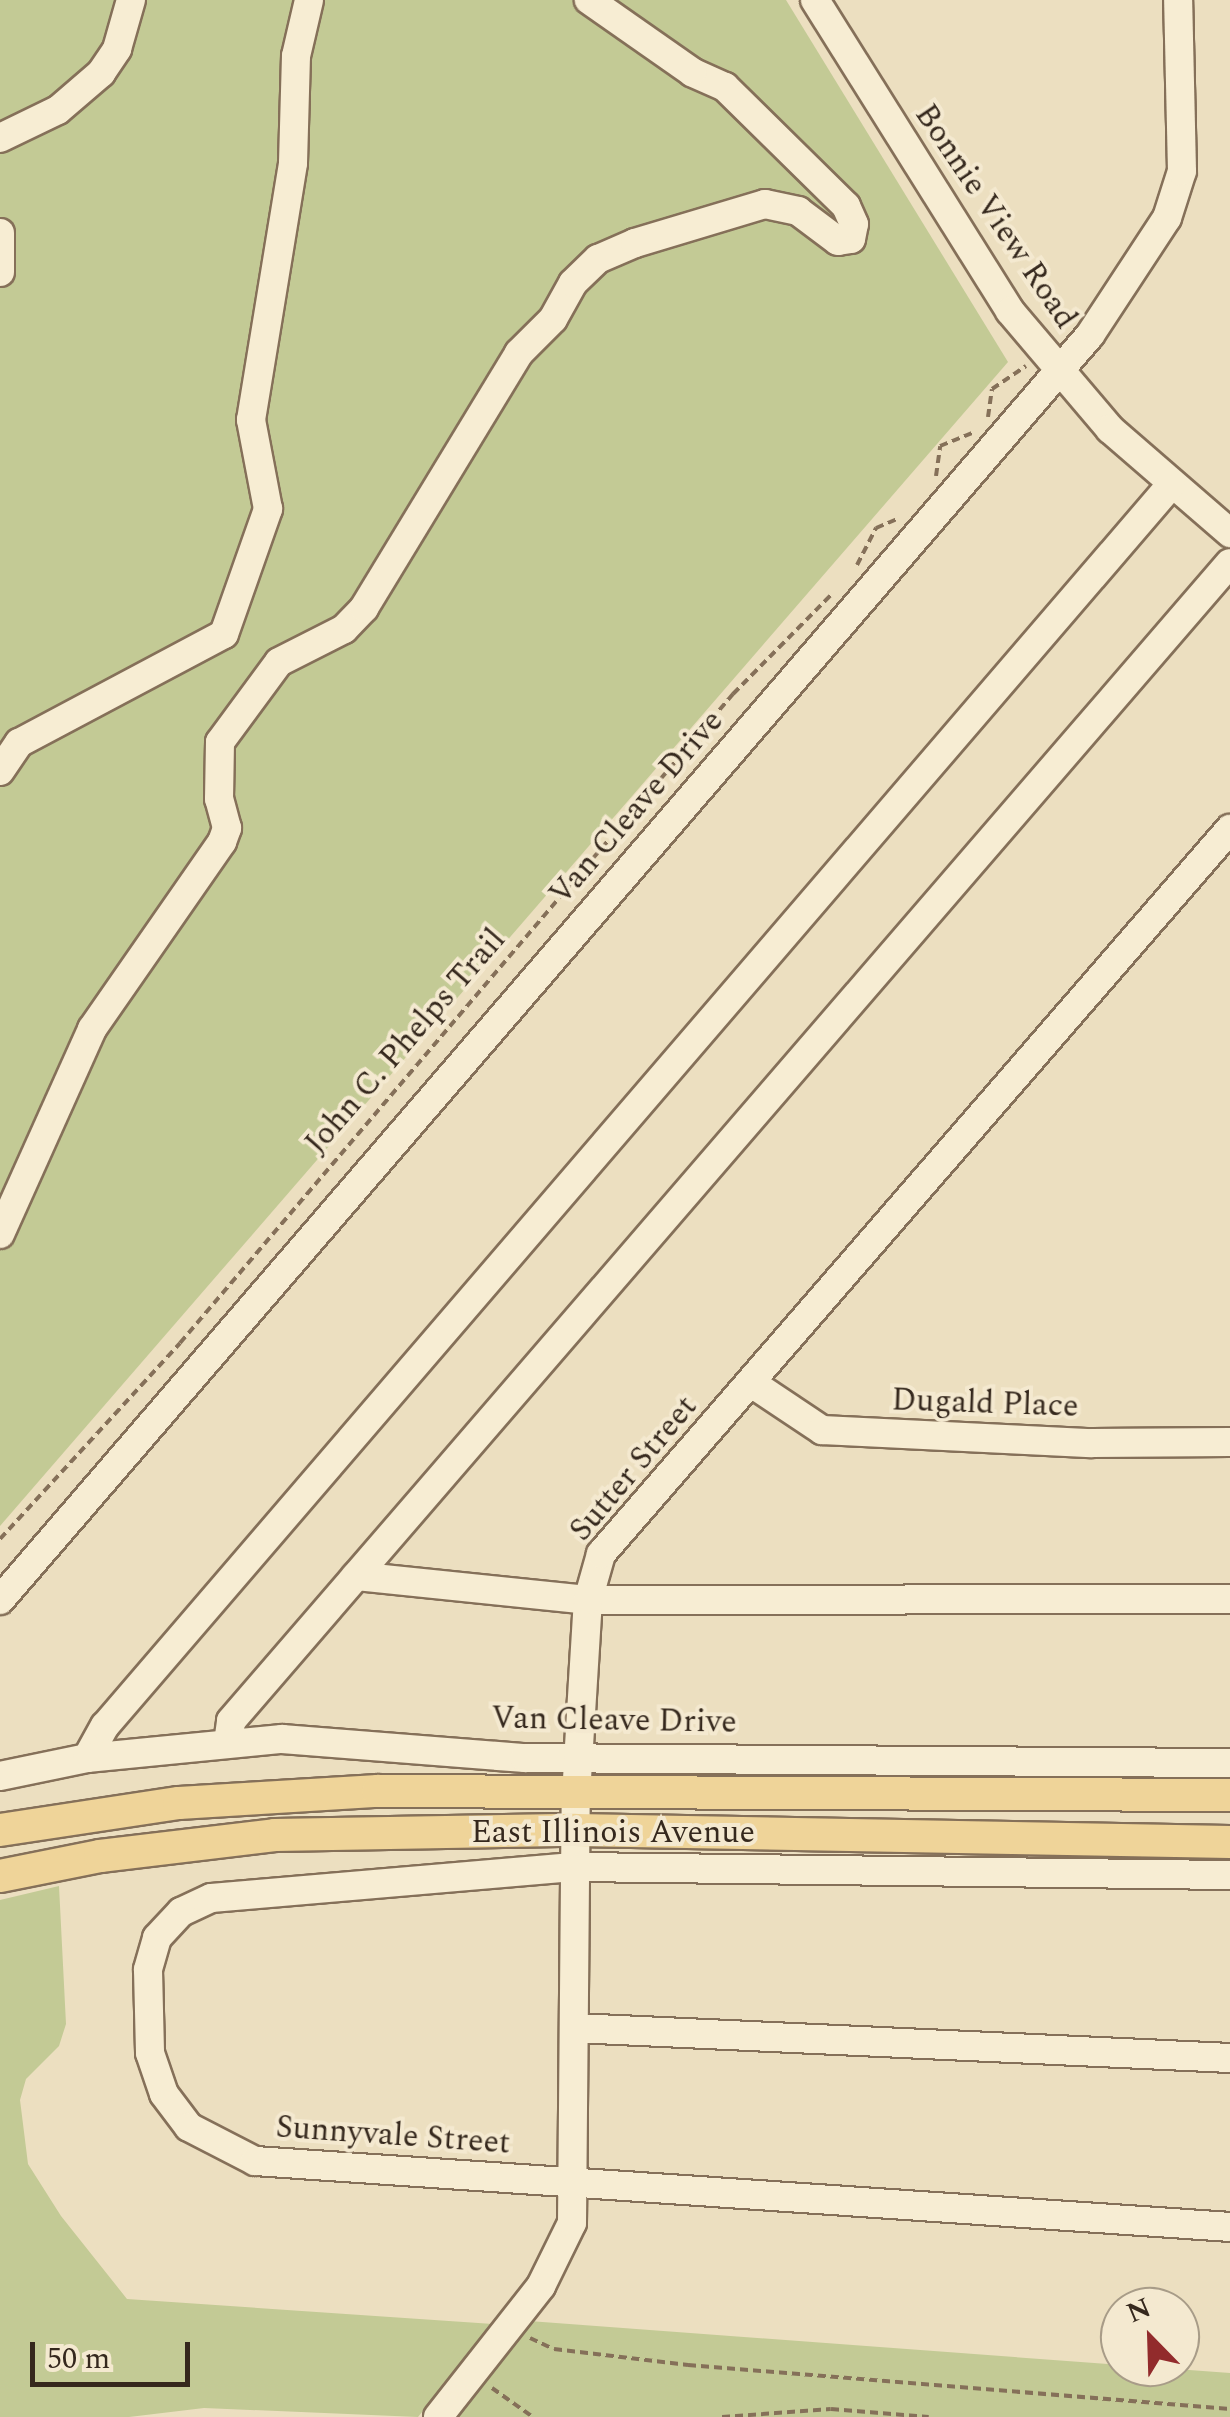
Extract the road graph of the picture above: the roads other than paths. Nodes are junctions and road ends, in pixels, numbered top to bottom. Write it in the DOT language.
graph roads {
  1 [pos="131,0"];
  2 [pos="309,0"];
  3 [pos="590,0"];
  4 [pos="815,0"];
  5 [pos="1178,0"];
  6 [pos="0,138"];
  7 [pos="0,233"];
  8 [pos="0,272"];
  9 [pos="1059,372"];
  10 [pos="1172,485"];
  11 [pos="1230,534"];
  12 [pos="1230,563"];
  13 [pos="0,771"];
  14 [pos="1230,828"];
  15 [pos="0,1234"];
  16 [pos="752,1384"];
  17 [pos="1230,1442"];
  18 [pos="356,1576"];
  19 [pos="1230,1599"];
  20 [pos="0,1600"];
  21 [pos="588,1600"];
  22 [pos="228,1743"];
  23 [pos="578,1757"];
  24 [pos="87,1758"];
  25 [pos="1230,1763"];
  26 [pos="0,1776"];
  27 [pos="576,1796"];
  28 [pos="1230,1796"];
  29 [pos="0,1830"];
  30 [pos="575,1830"];
  31 [pos="1230,1842"];
  32 [pos="574,1867"];
  33 [pos="0,1876"];
  34 [pos="1230,1876"];
  35 [pos="575,2028"];
  36 [pos="1230,2058"];
  37 [pos="577,2184"];
  38 [pos="1230,2228"];
  39 [pos="438,2417"];
  1 -- 6 [label="street"];
  2 -- 13 [label="street"];
  3 -- 15 [label="street"];
  4 -- 9 [label="street, Bonnie View Road"];
  5 -- 9 [label="street, Van Cleave Drive"];
  7 -- 8 [label="street"];
  9 -- 10 [label="street, Bonnie View Road"];
  9 -- 20 [label="street, Van Cleave Drive"];
  10 -- 11 [label="street, Bonnie View Road"];
  10 -- 24 [label="street"];
  12 -- 18 [label="street"];
  14 -- 16 [label="street, Sutter Street"];
  16 -- 17 [label="street, Dugald Place"];
  16 -- 21 [label="street, Sutter Street"];
  18 -- 21 [label="street"];
  18 -- 22 [label="street"];
  19 -- 21 [label="street"];
  21 -- 23 [label="street, Sutter Street"];
  22 -- 23 [label="street, Van Cleave Drive"];
  22 -- 24 [label="street, Van Cleave Drive"];
  23 -- 25 [label="street, Van Cleave Drive"];
  23 -- 27 [label="street, Sutter Street"];
  24 -- 26 [label="street, Van Cleave Drive"];
  27 -- 28 [label="main road, East Illinois Avenue"];
  27 -- 29 [label="main road, East Illinois Avenue"];
  27 -- 30 [label="street, Sutter Street"];
  30 -- 31 [label="main road, East Illinois Avenue"];
  30 -- 32 [label="street, Sutter Street"];
  30 -- 33 [label="main road, East Illinois Avenue"];
  32 -- 34 [label="street, Sunnyvale Street"];
  32 -- 35 [label="street, Sutter Street"];
  32 -- 37 [label="street, Sunnyvale Street"];
  35 -- 36 [label="street"];
  35 -- 37 [label="street, Sutter Street"];
  37 -- 38 [label="street, Sunnyvale Street"];
  37 -- 39 [label="street, Sutter Street"];
}
